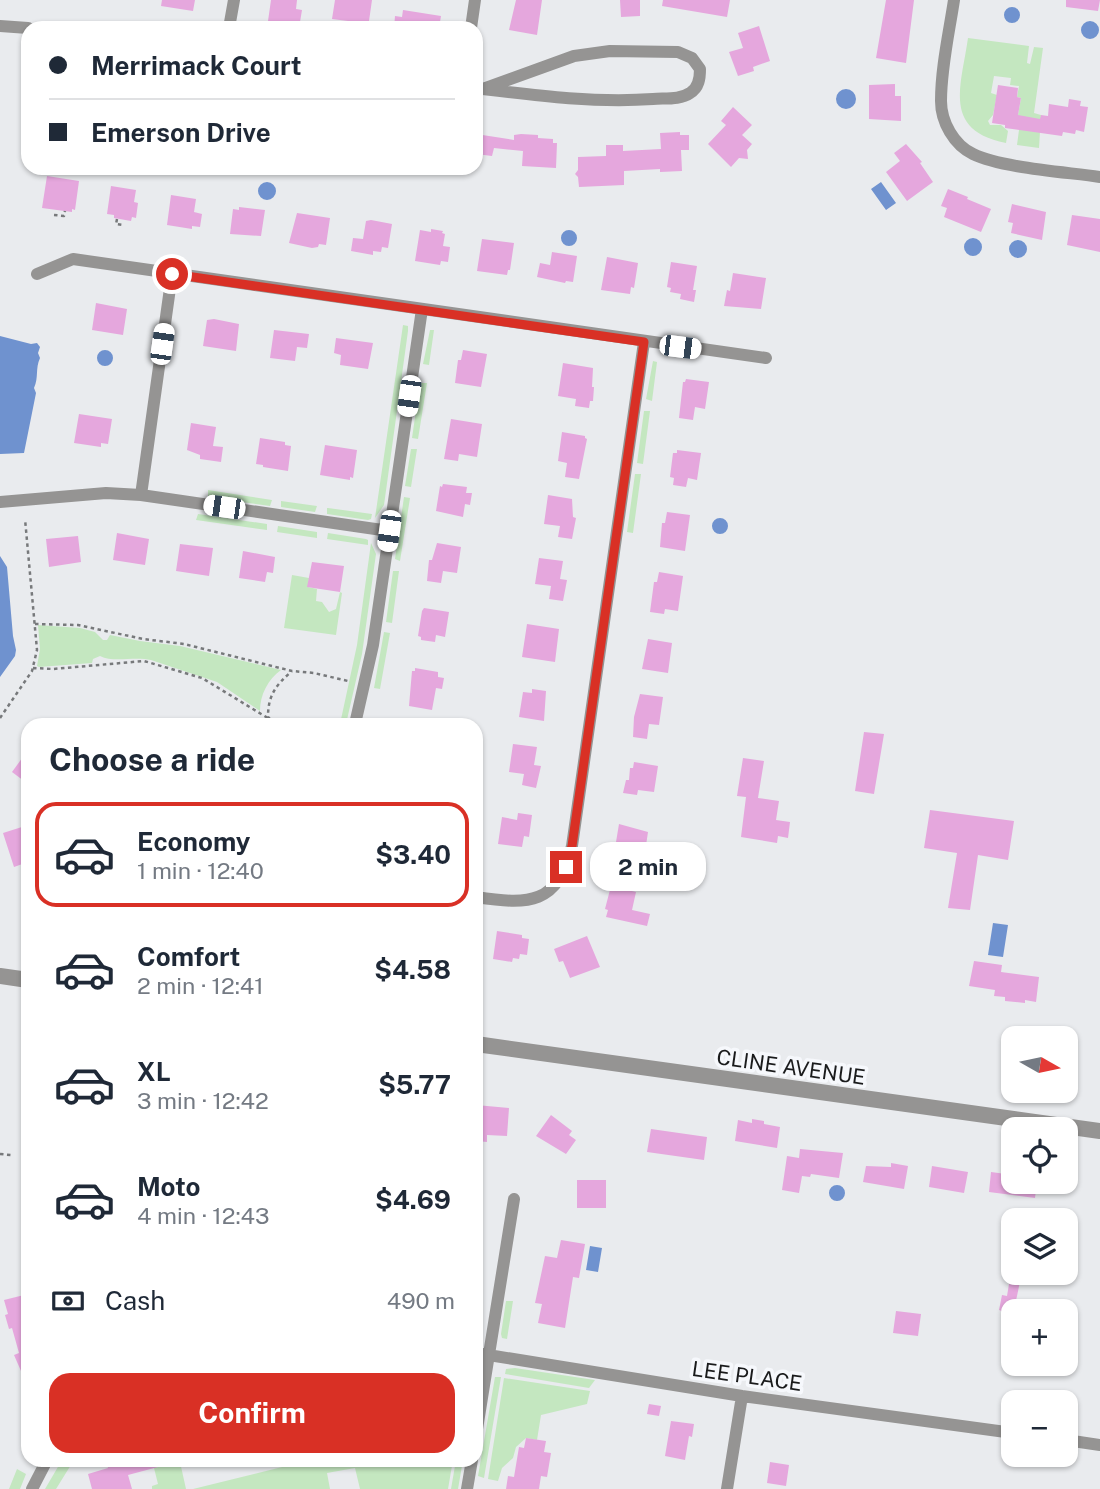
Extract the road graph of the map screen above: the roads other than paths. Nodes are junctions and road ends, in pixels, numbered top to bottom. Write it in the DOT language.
graph roads {
  1 [pos="234,0"];
  2 [pos="475,0"];
  3 [pos="954,0"];
  4 [pos="230,21"];
  5 [pos="472,21"];
  6 [pos="0,26"];
  7 [pos="21,28"];
  8 [pos="483,87"];
  9 [pos="483,88"];
  10 [pos="1100,177"];
  11 [pos="37,274"];
  12 [pos="172,274"];
  13 [pos="422,309"];
  14 [pos="644,342"];
  15 [pos="766,358"];
  16 [pos="141,495"];
  17 [pos="0,502"];
  18 [pos="389,531"];
  19 [pos="356,718"];
  20 [pos="483,898"];
  21 [pos="0,976"];
  22 [pos="21,979"];
  23 [pos="483,1045"];
  24 [pos="1100,1131"];
  25 [pos="514,1199"];
  26 [pos="483,1354"];
  27 [pos="490,1355"];
  28 [pos="483,1395"];
  29 [pos="742,1396"];
  30 [pos="1001,1431"];
  31 [pos="1078,1442"];
  32 [pos="1100,1446"];
  33 [pos="43,1467"];
  34 [pos="471,1467"];
  35 [pos="32,1489"];
  36 [pos="467,1489"];
  37 [pos="727,1489"];
  1 -- 4 [label="street"];
  2 -- 5 [label="street"];
  3 -- 10 [label="street"];
  6 -- 7 [label="street"];
  8 -- 9 [label="street"];
  11 -- 12 [label="street"];
  12 -- 13 [label="street"];
  12 -- 16 [label="street"];
  13 -- 14 [label="street"];
  13 -- 18 [label="street"];
  14 -- 15 [label="street"];
  14 -- 20 [label="street"];
  16 -- 17 [label="street"];
  16 -- 18 [label="street"];
  18 -- 19 [label="street"];
  21 -- 22 [label="street"];
  23 -- 24 [label="street, CLINE AVENUE"];
  25 -- 27 [label="street"];
  26 -- 27 [label="street, LEE PLACE"];
  27 -- 28 [label="street"];
  27 -- 29 [label="street, LEE PLACE"];
  29 -- 30 [label="street, LEE PLACE"];
  29 -- 37 [label="street"];
  31 -- 32 [label="street"];
  33 -- 35 [label="street"];
  34 -- 36 [label="street"];
}
